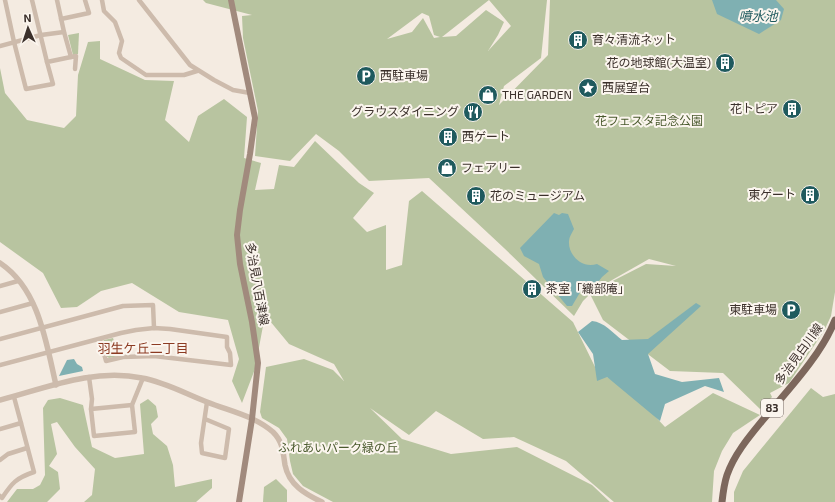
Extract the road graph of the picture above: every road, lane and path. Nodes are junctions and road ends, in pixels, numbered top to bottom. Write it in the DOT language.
graph roads {
  1 [pos="5,0"];
  2 [pos="32,0"];
  3 [pos="57,0"];
  4 [pos="85,0"];
  5 [pos="102,0"];
  6 [pos="139,0"];
  7 [pos="231,0"];
  8 [pos="61,19"];
  9 [pos="64,32"];
  10 [pos="41,35"];
  11 [pos="14,42"];
  12 [pos="0,46"];
  13 [pos="71,57"];
  14 [pos="47,62"];
  15 [pos="74,69"];
  16 [pos="197,71"];
  17 [pos="250,93"];
  18 [pos="0,263"];
  19 [pos="18,281"];
  20 [pos="0,286"];
  21 [pos="33,303"];
  22 [pos="0,312"];
  23 [pos="835,320"];
  24 [pos="41,328"];
  25 [pos="154,328"];
  26 [pos="0,339"];
  27 [pos="100,339"];
  28 [pos="48,352"];
  29 [pos="0,365"];
  30 [pos="89,377"];
  31 [pos="142,378"];
  32 [pos="56,385"];
  33 [pos="14,397"];
  34 [pos="0,400"];
  35 [pos="207,402"];
  36 [pos="132,405"];
  37 [pos="91,409"];
  38 [pos="204,419"];
  39 [pos="252,419"];
  40 [pos="21,423"];
  41 [pos="0,429"];
  42 [pos="27,448"];
  43 [pos="0,460"];
  44 [pos="0,496"];
  45 [pos="239,502"];
  46 [pos="322,502"];
  47 [pos="722,502"];
  1 -- 11 [label="street"];
  2 -- 10 [label="street"];
  3 -- 8 [label="street"];
  4 -- 8 [label="street"];
  5 -- 16 [label="street"];
  6 -- 16 [label="street"];
  7 -- 17 [label="main road, 多治見八百津線"];
  8 -- 9 [label="street"];
  9 -- 10 [label="street"];
  9 -- 13 [label="street"];
  10 -- 11 [label="street"];
  10 -- 14 [label="street"];
  11 -- 12 [label="street"];
  11 -- 14 [label="street"];
  13 -- 14 [label="street"];
  13 -- 15 [label="street"];
  16 -- 17 [label="street"];
  17 -- 39 [label="main road, 多治見八百津線"];
  18 -- 19 [label="street"];
  19 -- 20 [label="street"];
  19 -- 21 [label="street"];
  21 -- 22 [label="street"];
  21 -- 24 [label="street"];
  23 -- 47 [label="main road, 多治見白川線 / 83"];
  24 -- 25 [label="street"];
  24 -- 26 [label="street"];
  24 -- 28 [label="street"];
  25 -- 27 [label="street"];
  25 -- 27 [label="street"];
  27 -- 28 [label="street"];
  28 -- 29 [label="street"];
  28 -- 32 [label="street"];
  30 -- 31 [label="street"];
  30 -- 32 [label="street"];
  30 -- 37 [label="street"];
  31 -- 35 [label="street"];
  31 -- 36 [label="street"];
  32 -- 33 [label="street"];
  33 -- 34 [label="street"];
  33 -- 40 [label="street"];
  35 -- 38 [label="street"];
  35 -- 39 [label="street"];
  36 -- 37 [label="street"];
  36 -- 37 [label="street"];
  38 -- 38 [label="street"];
  39 -- 45 [label="main road, 多治見八百津線"];
  39 -- 46 [label="street"];
  40 -- 41 [label="street"];
  40 -- 42 [label="street"];
  42 -- 43 [label="street"];
  42 -- 44 [label="street"];
}
